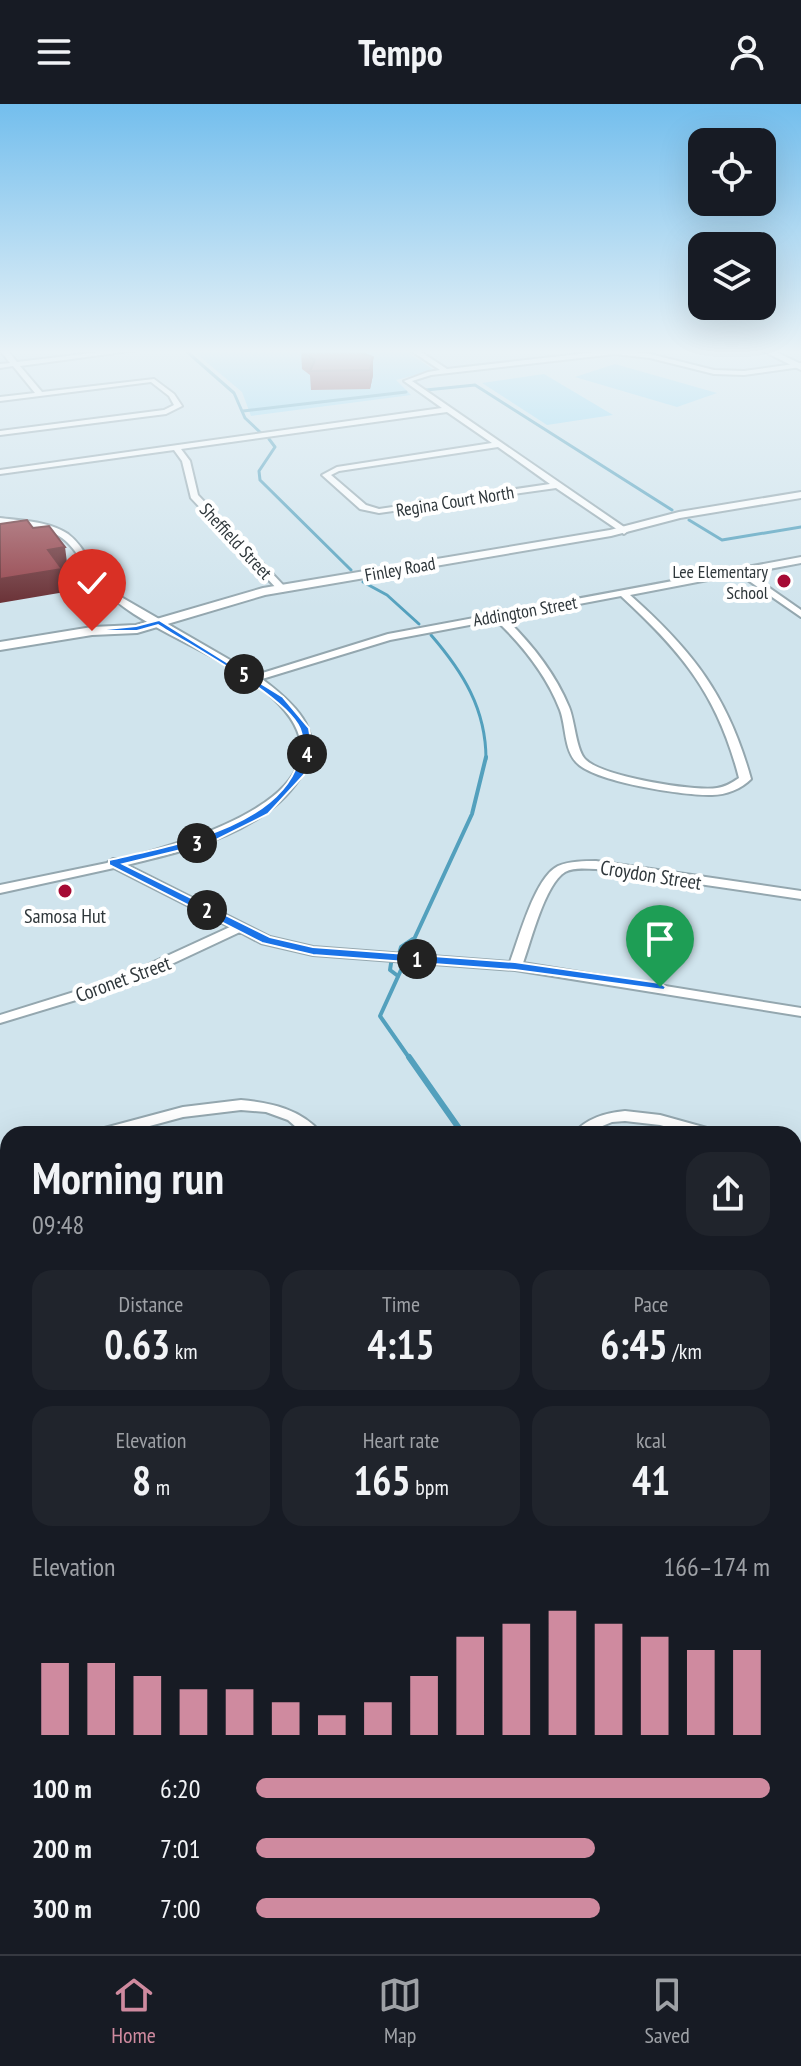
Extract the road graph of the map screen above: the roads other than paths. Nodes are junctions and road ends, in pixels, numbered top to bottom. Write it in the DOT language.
graph roads {
  1 [pos="259,436"];
  2 [pos="484,436"];
  3 [pos="497,445"];
  4 [pos="176,448"];
  5 [pos="0,472"];
  6 [pos="557,485"];
  7 [pos="801,495"];
  8 [pos="0,521"];
  9 [pos="624,531"];
  10 [pos="801,560"];
  11 [pos="740,571"];
  12 [pos="282,589"];
  13 [pos="623,593"];
  14 [pos="801,614"];
  15 [pos="497,616"];
  16 [pos="159,622"];
  17 [pos="0,646"];
  18 [pos="253,679"];
  19 [pos="113,863"];
  20 [pos="0,889"];
  21 [pos="801,895"];
  22 [pos="241,927"];
  23 [pos="515,966"];
  24 [pos="801,1012"];
  25 [pos="0,1019"];
  26 [pos="135,1126"];
  27 [pos="303,1126"];
  28 [pos="590,1126"];
  29 [pos="674,1126"];
  1 -- 4 [label="street"];
  2 -- 3 [label="street"];
  3 -- 6 [label="street"];
  3 -- 6 [label="street, Regina Court North"];
  4 -- 5 [label="street"];
  4 -- 12 [label="street, Sheffield Street"];
  6 -- 9 [label="street"];
  7 -- 9 [label="street, Finley Road"];
  8 -- 16 [label="street"];
  9 -- 12 [label="street, Finley Road"];
  10 -- 11 [label="street, Addington Street"];
  11 -- 13 [label="street, Addington Street"];
  11 -- 14 [label="street"];
  12 -- 16 [label="street, Finley Road"];
  13 -- 15 [label="street, Addington Street"];
  13 -- 15 [label="street"];
  15 -- 18 [label="street, Addington Street"];
  16 -- 17 [label="street, Finley Road"];
  16 -- 18 [label="street"];
  18 -- 19 [label="street"];
  19 -- 20 [label="street"];
  19 -- 22 [label="street"];
  21 -- 23 [label="street, Croydon Street"];
  22 -- 23 [label="street"];
  22 -- 25 [label="street, Coronet Street"];
  23 -- 24 [label="street"];
  26 -- 27 [label="street"];
  28 -- 29 [label="street"];
}
